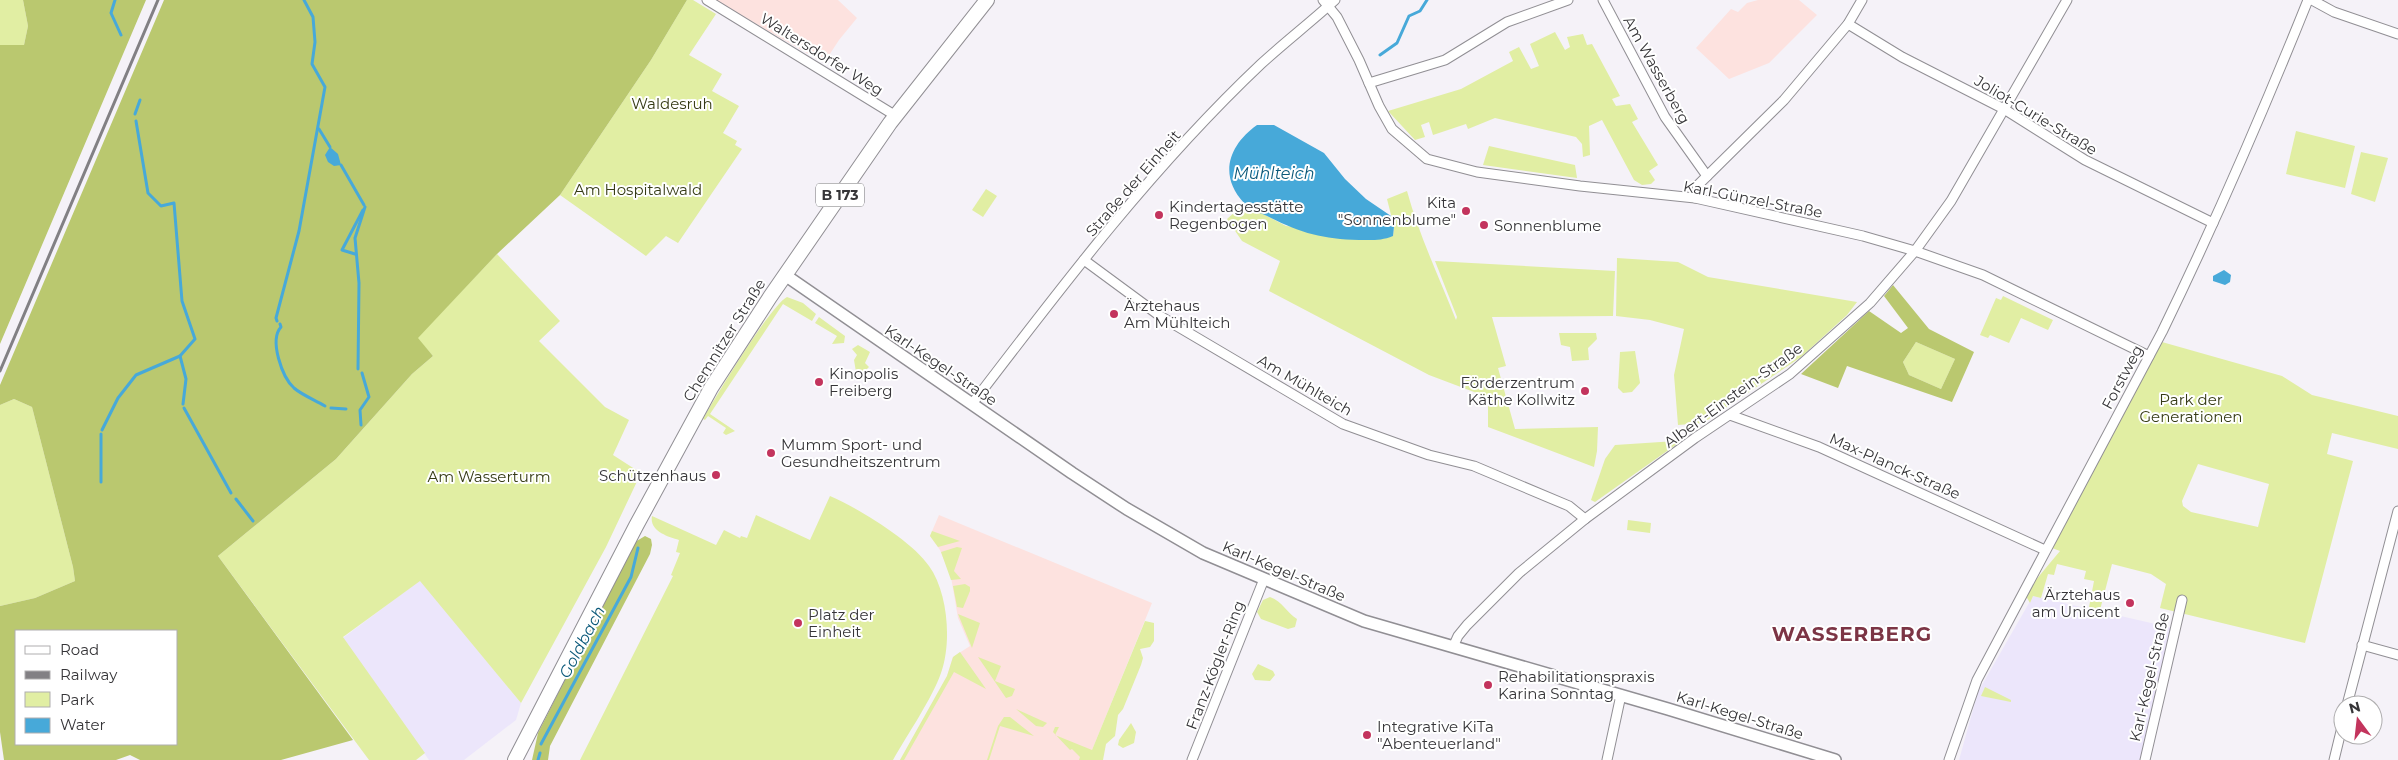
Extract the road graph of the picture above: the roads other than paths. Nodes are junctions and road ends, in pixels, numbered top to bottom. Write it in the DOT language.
graph roads {
  1 [pos="707,0"];
  2 [pos="987,0"];
  3 [pos="1568,0"];
  4 [pos="1604,0"];
  5 [pos="1862,0"];
  6 [pos="2067,0"];
  7 [pos="2308,0"];
  8 [pos="2312,0"];
  9 [pos="1329,2"];
  10 [pos="1848,24"];
  11 [pos="2398,34"];
  12 [pos="1368,83"];
  13 [pos="2004,108"];
  14 [pos="896,116"];
  15 [pos="1707,176"];
  16 [pos="1695,198"];
  17 [pos="2213,223"];
  18 [pos="1915,251"];
  19 [pos="1084,260"];
  20 [pos="785,275"];
  21 [pos="2149,356"];
  22 [pos="972,404"];
  23 [pos="1730,415"];
  24 [pos="2398,511"];
  25 [pos="1584,519"];
  26 [pos="2045,550"];
  27 [pos="1264,579"];
  28 [pos="2182,600"];
  29 [pos="2362,645"];
  30 [pos="1453,647"];
  31 [pos="2398,655"];
  32 [pos="1621,695"];
  33 [pos="2350,695"];
  34 [pos="2338,745"];
  35 [pos="515,760"];
  36 [pos="1192,760"];
  37 [pos="1607,760"];
  38 [pos="1835,760"];
  39 [pos="1949,760"];
  40 [pos="2145,760"];
  41 [pos="2334,760"];
  1 -- 14 [label="street, Waltersdorfer Weg"];
  2 -- 14 [label="main road, Chemnitzer Straße / B 173"];
  3 -- 12 [label="street"];
  4 -- 15 [label="street, Am Wasserberg"];
  5 -- 10 [label="street"];
  6 -- 13 [label="street, Albert-Einstein-Straße"];
  7 -- 17 [label="street, Forstweg"];
  8 -- 11 [label="street"];
  9 -- 12 [label="street, Karl-Günzel-Straße"];
  9 -- 19 [label="street, Straße der Einheit"];
  10 -- 13 [label="street, Joliot-Curie-Straße"];
  10 -- 15 [label="street"];
  12 -- 16 [label="street, Karl-Günzel-Straße"];
  13 -- 17 [label="street, Joliot-Curie-Straße"];
  13 -- 18 [label="street, Albert-Einstein-Straße"];
  14 -- 20 [label="main road, Chemnitzer Straße / B 173"];
  15 -- 16 [label="street"];
  16 -- 18 [label="street, Karl-Günzel-Straße"];
  17 -- 21 [label="street, Forstweg"];
  18 -- 21 [label="street, Karl-Günzel-Straße"];
  18 -- 23 [label="street, Albert-Einstein-Straße"];
  19 -- 22 [label="street, Straße der Einheit"];
  19 -- 25 [label="street, Am Mühlteich"];
  20 -- 22 [label="street, Karl-Kegel-Straße"];
  20 -- 35 [label="main road, Chemnitzer Straße / B 173"];
  21 -- 26 [label="street, Forstweg"];
  22 -- 27 [label="street, Karl-Kegel-Straße"];
  23 -- 25 [label="street, Albert-Einstein-Straße"];
  23 -- 26 [label="street, Max-Planck-Straße"];
  24 -- 29 [label="street"];
  25 -- 30 [label="street, Albert-Einstein-Straße"];
  26 -- 39 [label="street, Forstweg"];
  27 -- 30 [label="street, Karl-Kegel-Straße"];
  27 -- 36 [label="street, Franz-Kögler-Ring"];
  28 -- 40 [label="street, Karl-Kegel-Straße"];
  29 -- 31 [label="street"];
  29 -- 33 [label="street"];
  30 -- 32 [label="street, Karl-Kegel-Straße"];
  32 -- 37 [label="street"];
  32 -- 38 [label="street, Karl-Kegel-Straße"];
  34 -- 41 [label="street"];
}
